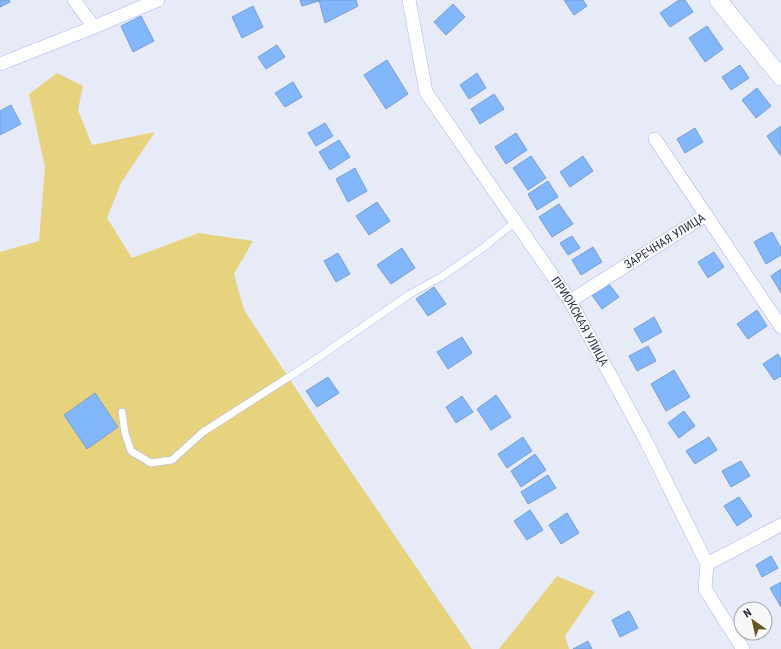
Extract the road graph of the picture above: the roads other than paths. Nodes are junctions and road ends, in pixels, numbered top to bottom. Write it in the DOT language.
graph roads {
  1 [pos="74,0"];
  2 [pos="158,0"];
  3 [pos="408,0"];
  4 [pos="718,0"];
  5 [pos="94,27"];
  6 [pos="0,64"];
  7 [pos="781,77"];
  8 [pos="655,139"];
  9 [pos="706,214"];
  10 [pos="515,222"];
  11 [pos="570,301"];
  12 [pos="781,327"];
  13 [pos="122,412"];
  14 [pos="781,526"];
  15 [pos="707,564"];
  16 [pos="744,649"];
  1 -- 5 [label="street"];
  2 -- 5 [label="street"];
  3 -- 10 [label="street, ПРИОКСКАЯ УЛИЦА"];
  4 -- 7 [label="street"];
  5 -- 6 [label="street"];
  8 -- 9 [label="street"];
  9 -- 11 [label="street, ЗАРЕЧНАЯ УЛИЦА"];
  9 -- 12 [label="street, ЗАРЕЧНАЯ УЛИЦА"];
  10 -- 11 [label="street, ПРИОКСКАЯ УЛИЦА"];
  10 -- 13 [label="lane"];
  11 -- 15 [label="street, ПРИОКСКАЯ УЛИЦА"];
  14 -- 15 [label="street"];
  15 -- 16 [label="street"];
}
